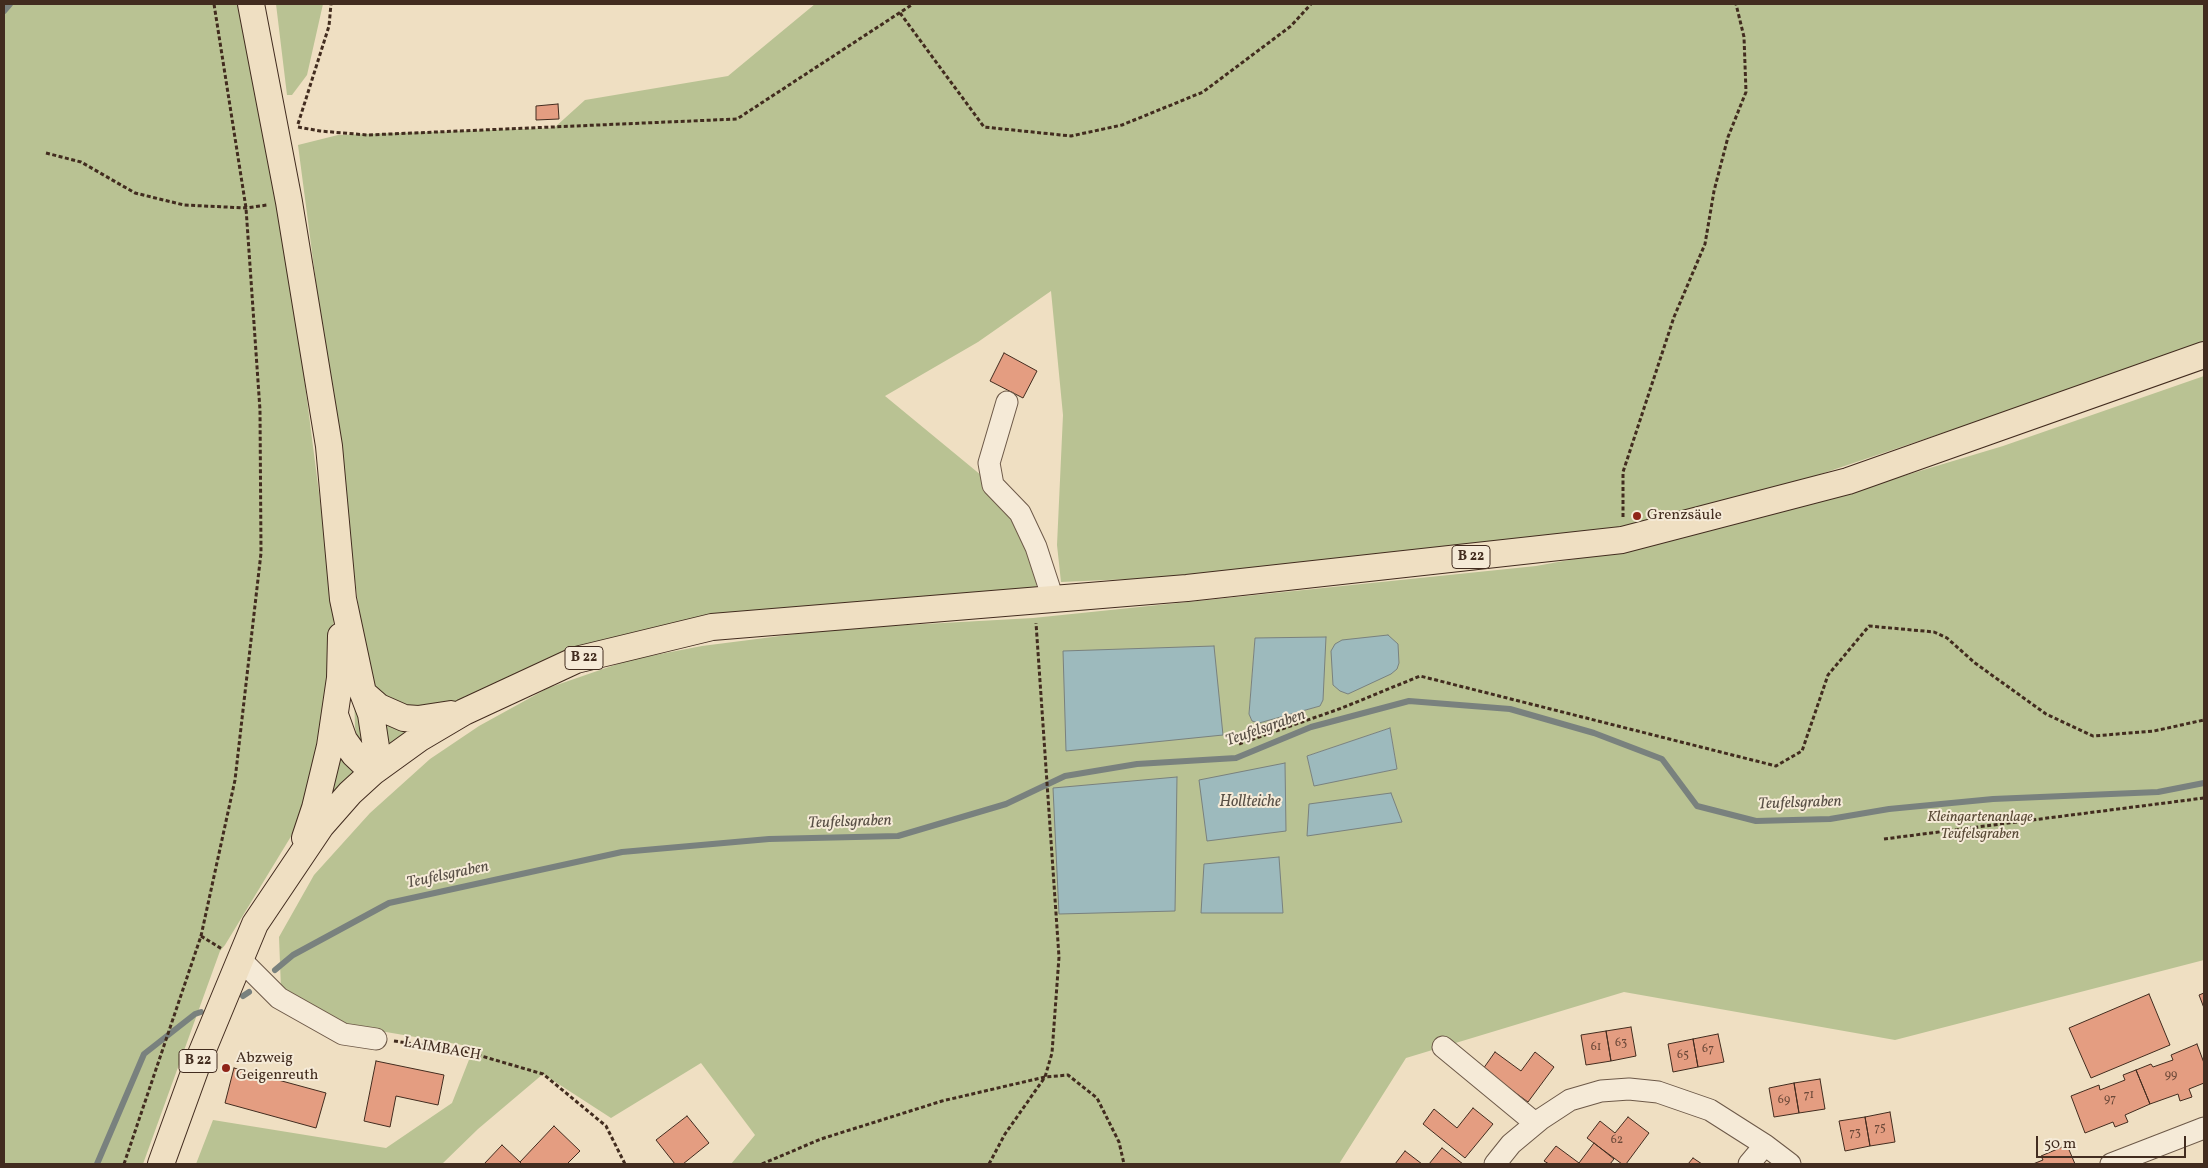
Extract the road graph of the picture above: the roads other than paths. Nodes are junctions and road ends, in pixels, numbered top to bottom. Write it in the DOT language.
graph roads {
  1 [pos="251,4"];
  2 [pos="2204,355"];
  3 [pos="1007,402"];
  4 [pos="343,599"];
  5 [pos="1044,600"];
  6 [pos="363,693"];
  7 [pos="464,712"];
  8 [pos="334,714"];
  9 [pos="376,769"];
  10 [pos="297,860"];
  11 [pos="240,959"];
  12 [pos="376,1039"];
  13 [pos="1444,1047"];
  14 [pos="1535,1123"];
  15 [pos="2204,1128"];
  16 [pos="1765,1145"];
  17 [pos="161,1164"];
  18 [pos="1495,1164"];
  19 [pos="1749,1164"];
  20 [pos="1790,1164"];
  21 [pos="2111,1164"];
  1 -- 4 [label="main road"];
  2 -- 5 [label="main road, B 22"];
  3 -- 5 [label="street"];
  4 -- 6 [label="main road"];
  4 -- 8 [label="main road"];
  5 -- 7 [label="main road, B 22"];
  6 -- 7 [label="main road"];
  6 -- 9 [label="main road"];
  7 -- 9 [label="main road, B 22"];
  8 -- 9 [label="main road"];
  8 -- 10 [label="main road"];
  9 -- 10 [label="main road, B 22"];
  10 -- 11 [label="main road, B 22"];
  11 -- 12 [label="street"];
  11 -- 17 [label="main road, B 22"];
  13 -- 14 [label="street"];
  14 -- 16 [label="street"];
  14 -- 18 [label="street"];
  15 -- 21 [label="street"];
  16 -- 19 [label="street"];
  16 -- 20 [label="street"];
}
